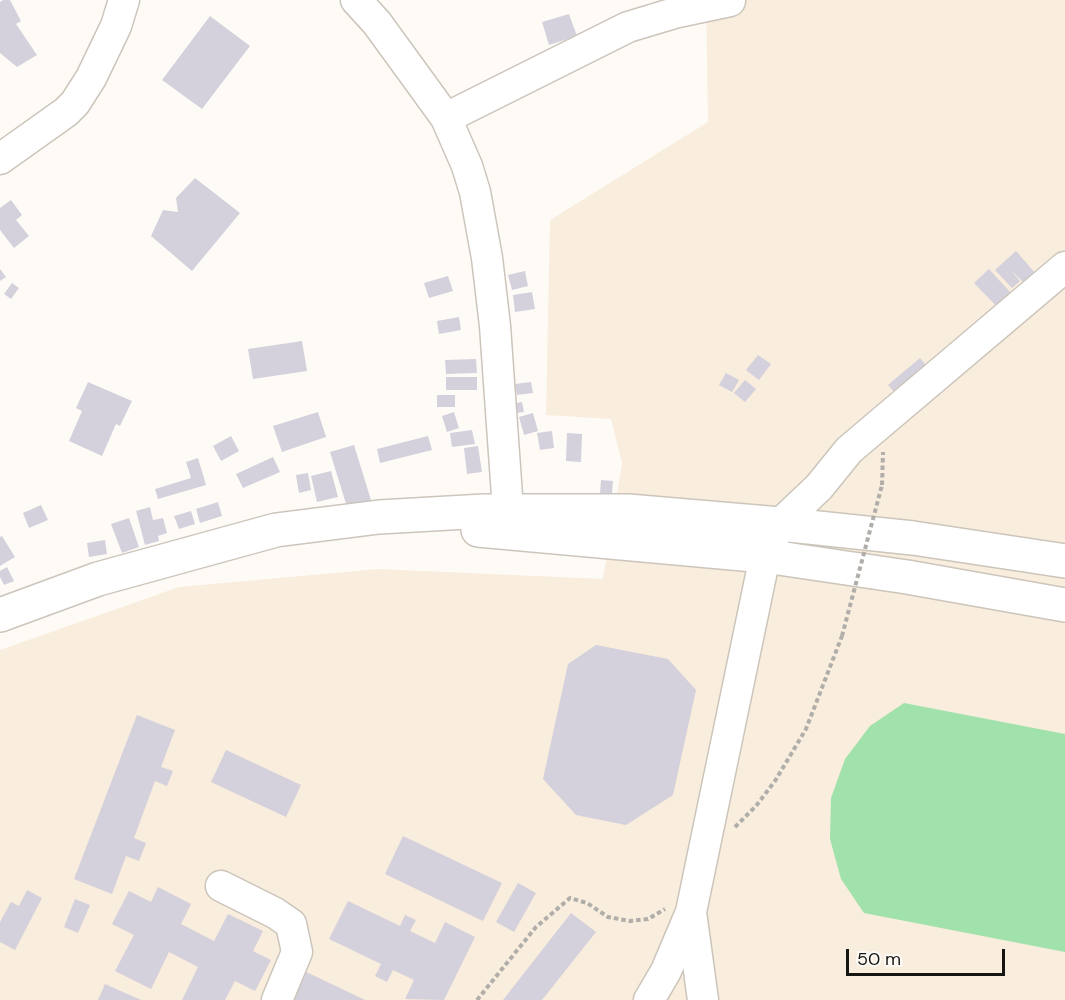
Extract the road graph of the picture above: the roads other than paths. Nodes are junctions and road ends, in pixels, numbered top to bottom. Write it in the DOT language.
graph roads {
  1 [pos="124,0"];
  2 [pos="356,0"];
  3 [pos="730,1"];
  4 [pos="446,118"];
  5 [pos="0,159"];
  6 [pos="1065,267"];
  7 [pos="508,510"];
  8 [pos="780,524"];
  9 [pos="237,541"];
  10 [pos="765,556"];
  11 [pos="1065,561"];
  12 [pos="5,606"];
  13 [pos="1065,606"];
  14 [pos="221,886"];
  15 [pos="690,912"];
  16 [pos="277,1000"];
  17 [pos="649,1000"];
  18 [pos="703,1000"];
  1 -- 5 [label="street"];
  2 -- 4 [label="street"];
  3 -- 4 [label="street"];
  4 -- 7 [label="street"];
  6 -- 8 [label="street"];
  7 -- 8 [label="highway"];
  7 -- 9 [label="highway"];
  8 -- 10 [label="street"];
  8 -- 11 [label="highway"];
  9 -- 10 [label="highway"];
  9 -- 12 [label="highway"];
  10 -- 13 [label="highway"];
  10 -- 15 [label="street"];
  14 -- 16 [label="street"];
  15 -- 17 [label="street"];
  15 -- 18 [label="street"];
}
